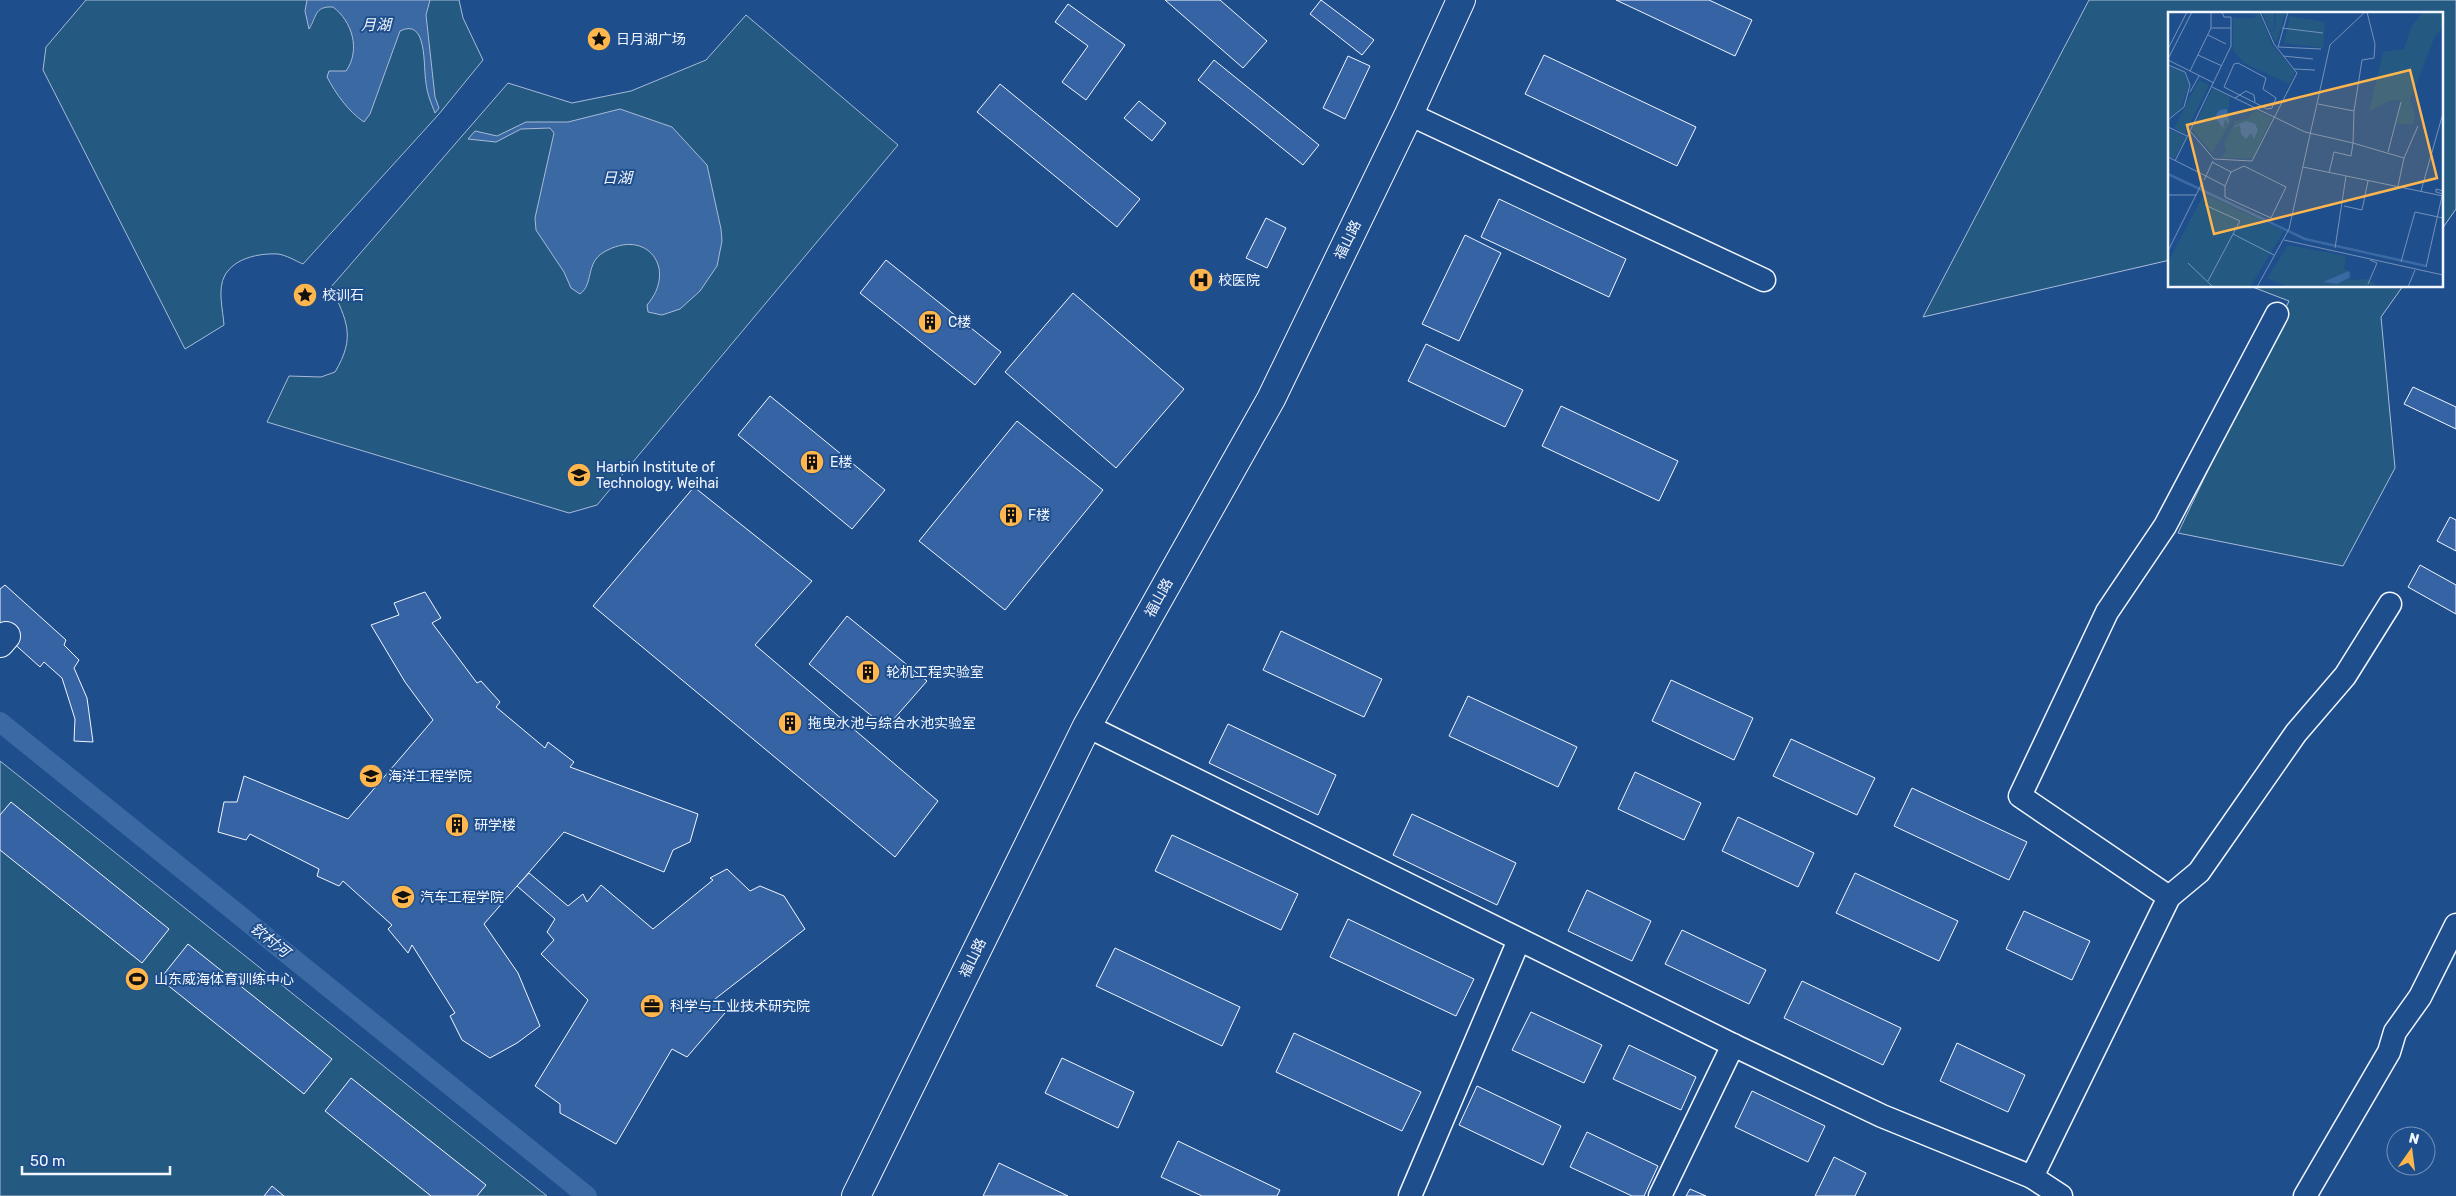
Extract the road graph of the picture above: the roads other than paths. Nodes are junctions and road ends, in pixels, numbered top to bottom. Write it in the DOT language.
graph roads {
  1 [pos="1461,0"];
  2 [pos="1409,114"];
  3 [pos="1764,280"];
  4 [pos="2277,314"];
  5 [pos="2390,604"];
  6 [pos="1087,726"];
  7 [pos="2169,896"];
  8 [pos="2456,925"];
  9 [pos="1519,940"];
  10 [pos="1732,1045"];
  11 [pos="2032,1177"];
  12 [pos="856,1196"];
  13 [pos="1410,1196"];
  14 [pos="1660,1196"];
  15 [pos="2061,1196"];
  16 [pos="2304,1196"];
  1 -- 2 [label="main road, 福山路"];
  2 -- 3 [label="street"];
  2 -- 6 [label="main road, 福山路"];
  4 -- 7 [label="street"];
  5 -- 7 [label="street"];
  6 -- 9 [label="street"];
  6 -- 12 [label="main road, 福山路"];
  7 -- 11 [label="street"];
  8 -- 16 [label="street"];
  9 -- 10 [label="street"];
  9 -- 13 [label="street"];
  10 -- 11 [label="street"];
  10 -- 14 [label="street"];
  11 -- 15 [label="street"];
}
